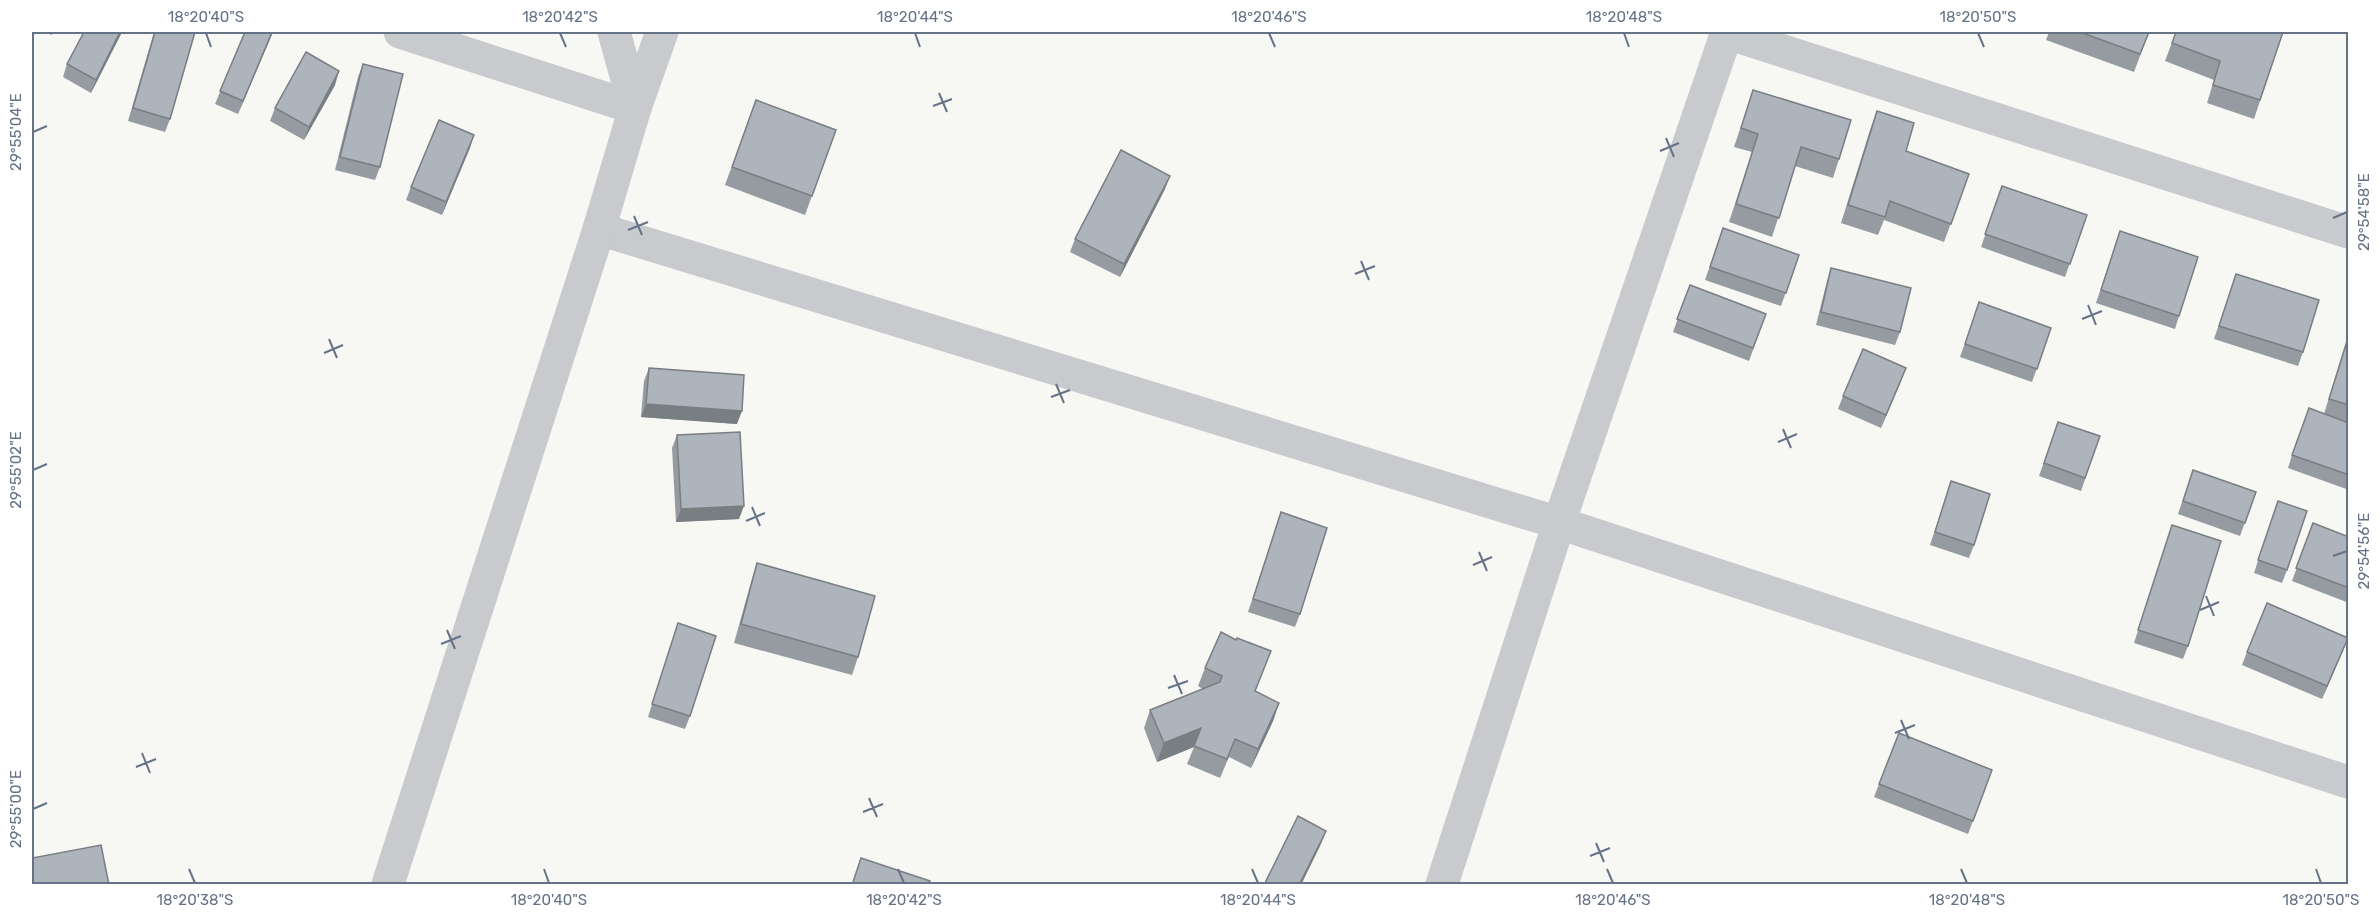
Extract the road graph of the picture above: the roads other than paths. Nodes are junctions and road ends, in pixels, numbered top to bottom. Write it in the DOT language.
graph roads {
  1 [pos="400,32"];
  2 [pos="614,32"];
  3 [pos="662,32"];
  4 [pos="1727,32"];
  5 [pos="635,108"];
  6 [pos="599,229"];
  7 [pos="2349,232"];
  8 [pos="1559,523"];
  9 [pos="2349,782"];
  10 [pos="388,885"];
  11 [pos="1442,885"];
  1 -- 5 [label="street"];
  2 -- 5 [label="street"];
  3 -- 5 [label="street"];
  4 -- 7 [label="street"];
  4 -- 8 [label="street"];
  5 -- 6 [label="street"];
  6 -- 8 [label="street"];
  6 -- 10 [label="street"];
  8 -- 9 [label="street"];
  8 -- 11 [label="street"];
}
